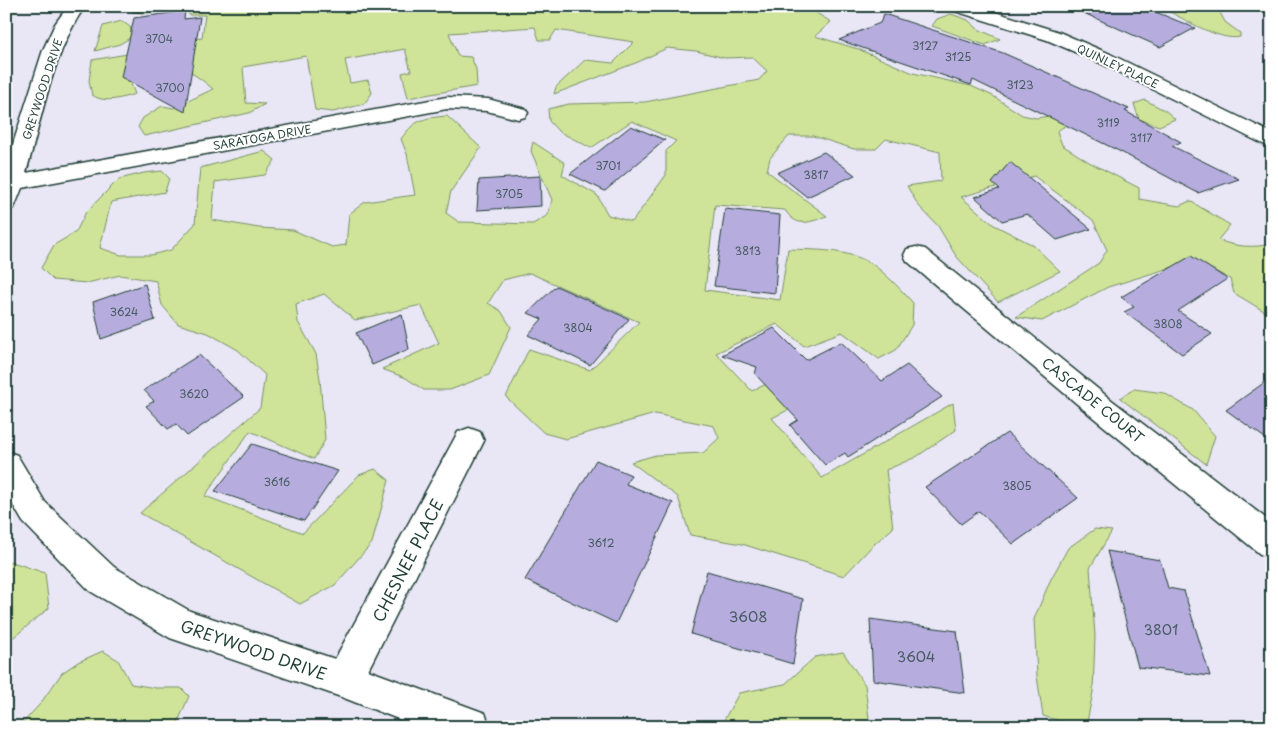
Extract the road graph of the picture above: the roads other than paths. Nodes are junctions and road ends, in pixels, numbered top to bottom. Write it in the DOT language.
graph roads {
  1 [pos="77,6"];
  2 [pos="958,6"];
  3 [pos="518,112"];
  4 [pos="1272,141"];
  5 [pos="9,183"];
  6 [pos="6,203"];
  7 [pos="916,255"];
  8 [pos="469,440"];
  9 [pos="6,464"];
  10 [pos="1272,543"];
  11 [pos="344,680"];
  12 [pos="471,727"];
  1 -- 5 [label="street, GREYWOOD DRIVE"];
  2 -- 4 [label="street, QUINLEY PLACE"];
  3 -- 5 [label="street, SARATOGA DRIVE"];
  5 -- 6 [label="street, GREYWOOD DRIVE"];
  7 -- 10 [label="street, CASCADE COURT"];
  8 -- 11 [label="street, CHESNEE PLACE"];
  9 -- 11 [label="street, GREYWOOD DRIVE"];
  11 -- 12 [label="street, GREYWOOD DRIVE"];
}
